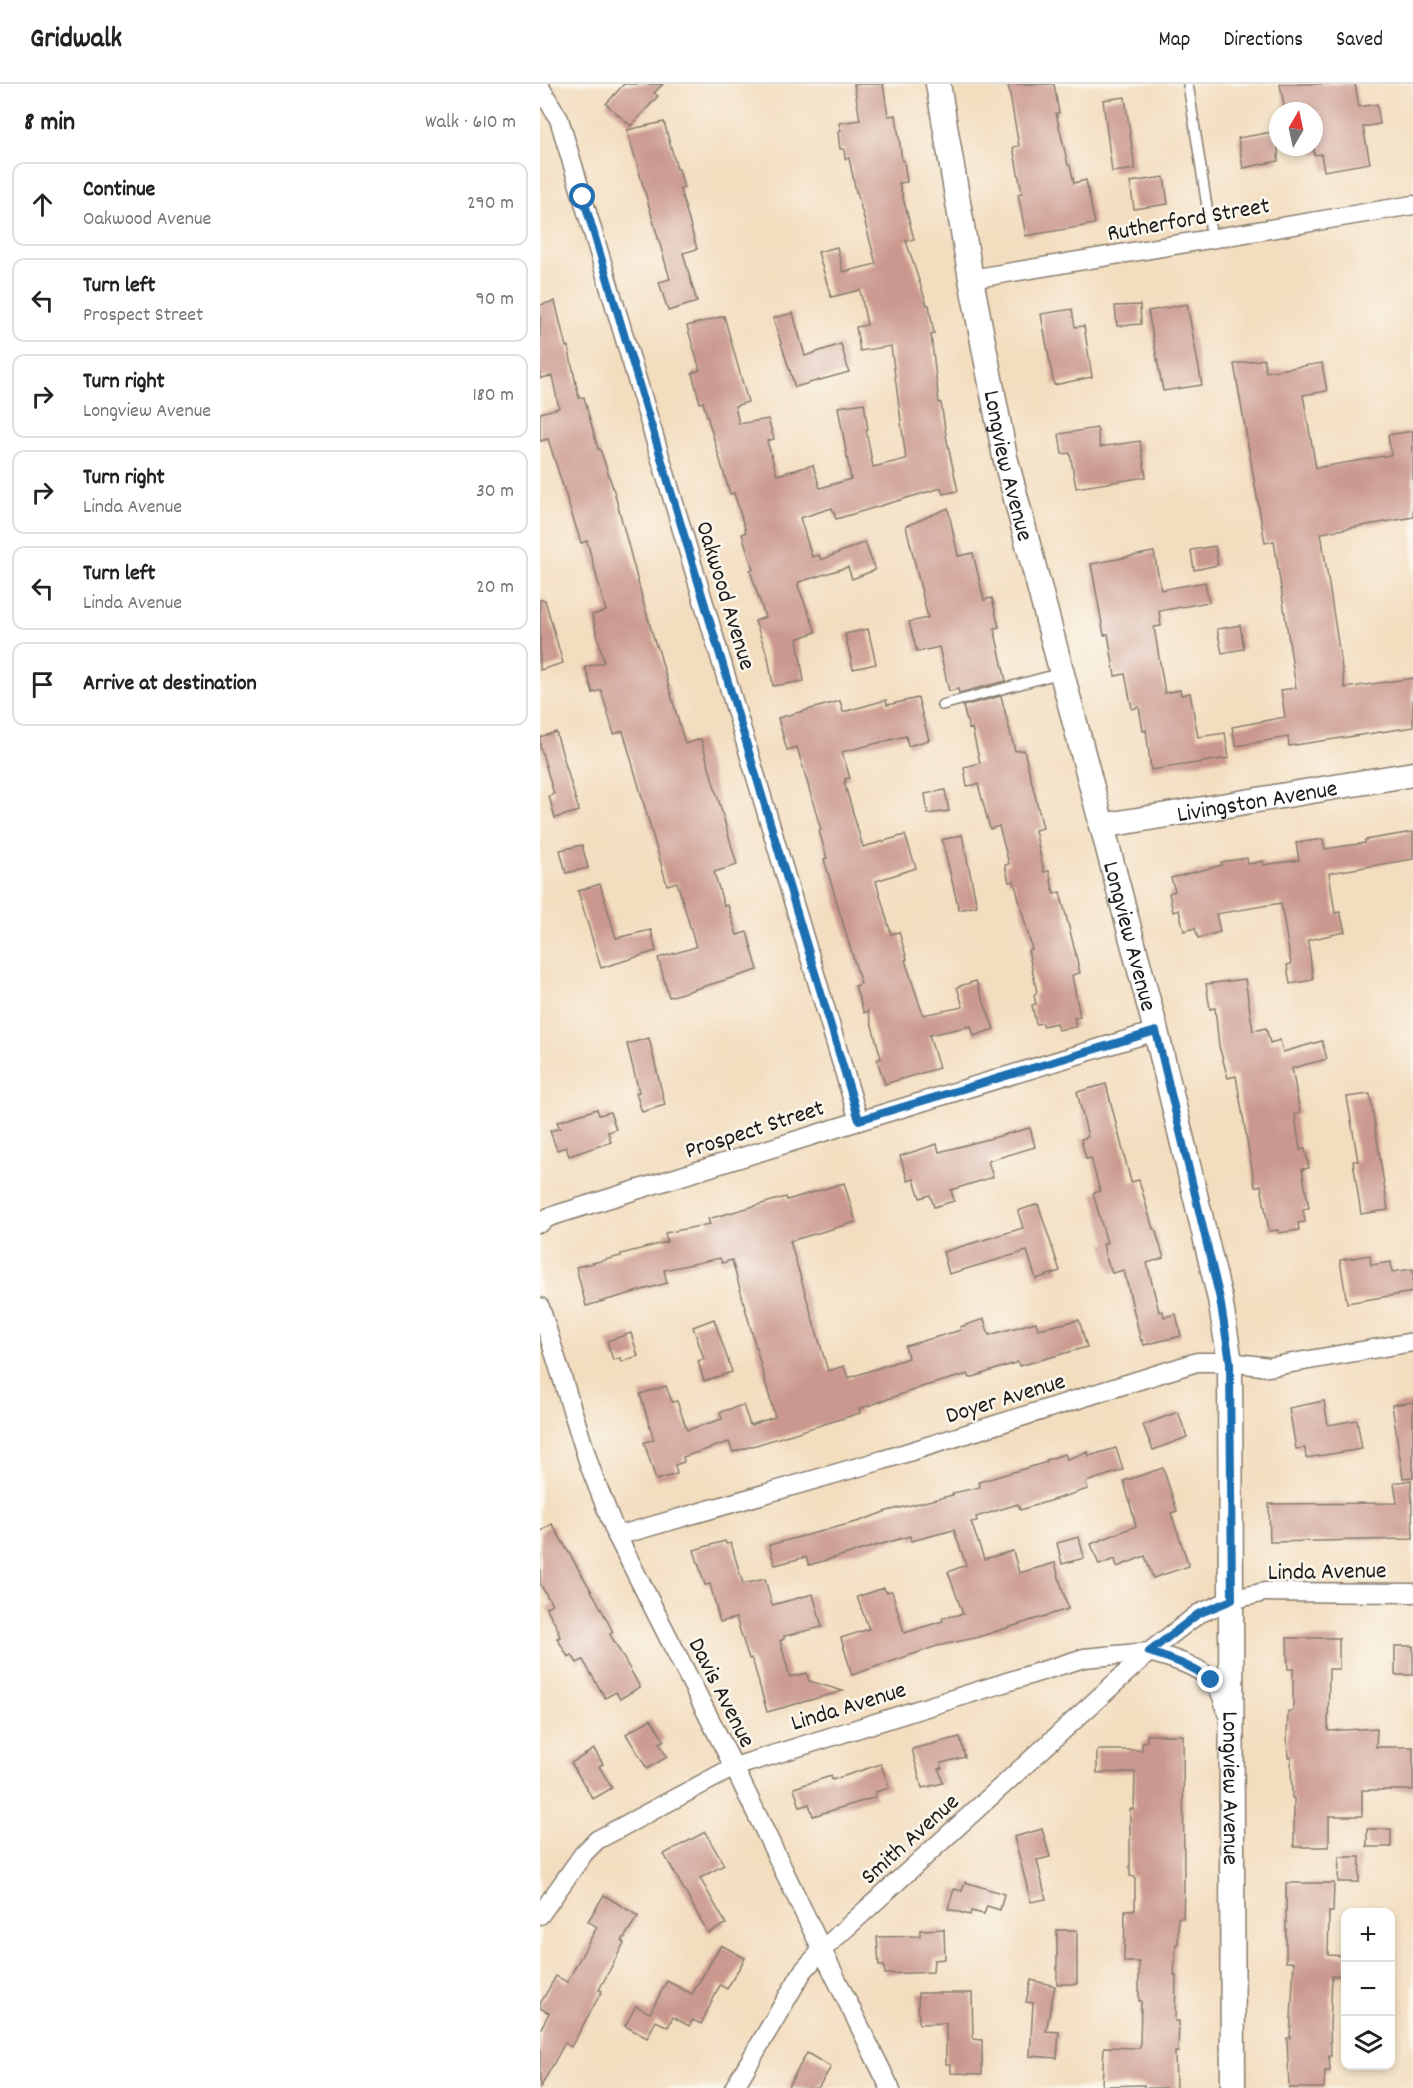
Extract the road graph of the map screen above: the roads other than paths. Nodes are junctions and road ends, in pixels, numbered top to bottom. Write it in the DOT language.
graph roads {
  1 [pos="938,84"];
  2 [pos="1188,84"];
  3 [pos="540,87"];
  4 [pos="1413,205"];
  5 [pos="1212,239"];
  6 [pos="971,279"];
  7 [pos="1061,673"];
  8 [pos="942,705"];
  9 [pos="1413,774"];
  10 [pos="1101,826"];
  11 [pos="1156,1031"];
  12 [pos="859,1120"];
  13 [pos="540,1223"];
  14 [pos="540,1307"];
  15 [pos="1413,1342"];
  16 [pos="1230,1362"];
  17 [pos="617,1536"];
  18 [pos="1413,1593"];
  19 [pos="1232,1600"];
  20 [pos="1149,1652"];
  21 [pos="1233,1729"];
  22 [pos="734,1767"];
  23 [pos="540,1915"];
  24 [pos="822,1950"];
  25 [pos="734,2088"];
  26 [pos="890,2088"];
  27 [pos="1233,2088"];
  1 -- 6 [label="street, Longview Avenue"];
  2 -- 5 [label="lane"];
  3 -- 12 [label="street, Oakwood Avenue"];
  4 -- 5 [label="street, Rutherford Street"];
  5 -- 6 [label="street, Rutherford Street"];
  6 -- 7 [label="street, Longview Avenue"];
  7 -- 8 [label="lane"];
  7 -- 10 [label="street, Longview Avenue"];
  9 -- 10 [label="street, Livingston Avenue"];
  10 -- 11 [label="street, Longview Avenue"];
  11 -- 12 [label="street, Prospect Street"];
  11 -- 16 [label="street, Longview Avenue"];
  12 -- 13 [label="street, Prospect Street"];
  14 -- 17 [label="street, Davis Avenue"];
  15 -- 16 [label="street, Doyer Avenue"];
  16 -- 17 [label="street, Doyer Avenue"];
  16 -- 19 [label="street, Longview Avenue"];
  17 -- 22 [label="street, Davis Avenue"];
  18 -- 19 [label="street, Linda Avenue"];
  19 -- 20 [label="street, Linda Avenue"];
  19 -- 21 [label="street, Longview Avenue"];
  20 -- 21 [label="street, Linda Avenue"];
  20 -- 22 [label="street, Linda Avenue"];
  20 -- 24 [label="street, Smith Avenue"];
  21 -- 27 [label="street, Longview Avenue"];
  22 -- 23 [label="street, Linda Avenue"];
  22 -- 24 [label="street, Davis Avenue"];
  24 -- 25 [label="street, Smith Avenue"];
  24 -- 26 [label="street, Davis Avenue"];
}
